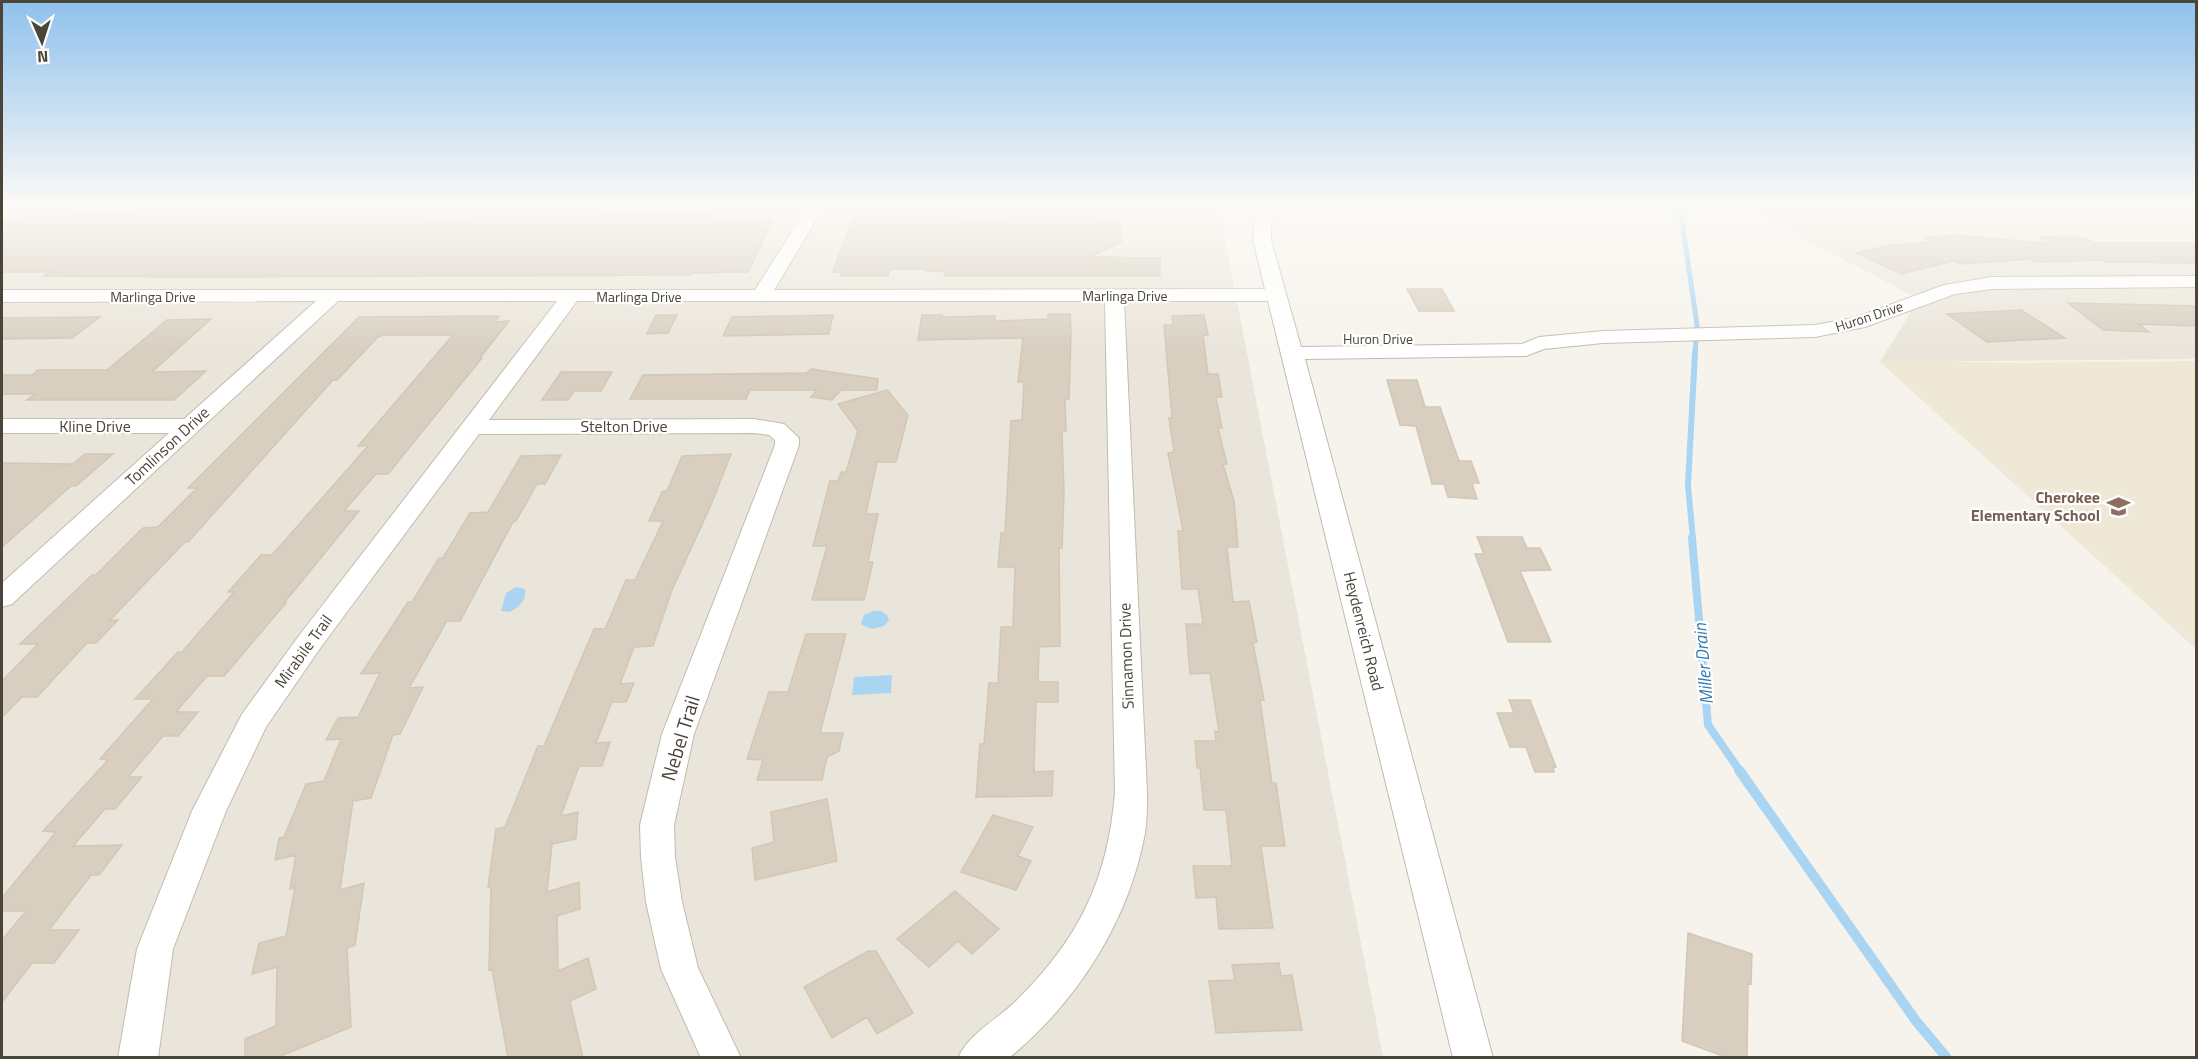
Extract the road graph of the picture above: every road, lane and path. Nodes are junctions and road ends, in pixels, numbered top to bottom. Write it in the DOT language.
graph roads {
  1 [pos="788,252"];
  2 [pos="1265,252"];
  3 [pos="2196,282"];
  4 [pos="1113,295"];
  5 [pos="1276,295"];
  6 [pos="2,296"];
  7 [pos="334,296"];
  8 [pos="571,296"];
  9 [pos="761,296"];
  10 [pos="1291,346"];
  11 [pos="2,426"];
  12 [pos="188,426"];
  13 [pos="472,427"];
  14 [pos="776,429"];
  15 [pos="2,598"];
  16 [pos="138,1058"];
  17 [pos="721,1058"];
  18 [pos="978,1058"];
  19 [pos="1473,1058"];
  1 -- 9 [label="street"];
  2 -- 5 [label="street, Heydenreich Road"];
  3 -- 10 [label="street, Huron Drive"];
  4 -- 5 [label="street, Marlinga Drive"];
  4 -- 9 [label="street, Marlinga Drive"];
  4 -- 18 [label="street, Sinnamon Drive"];
  5 -- 10 [label="street, Heydenreich Road"];
  6 -- 7 [label="street, Marlinga Drive"];
  7 -- 8 [label="street, Marlinga Drive"];
  7 -- 12 [label="street, Tomlinson Drive"];
  8 -- 9 [label="street, Marlinga Drive"];
  8 -- 13 [label="street, Mirabile Trail"];
  10 -- 19 [label="street, Heydenreich Road"];
  11 -- 12 [label="street, Kline Drive"];
  12 -- 15 [label="street, Tomlinson Drive"];
  13 -- 14 [label="street, Stelton Drive"];
  13 -- 16 [label="street, Mirabile Trail"];
  14 -- 17 [label="street, Nebel Trail"];
}
